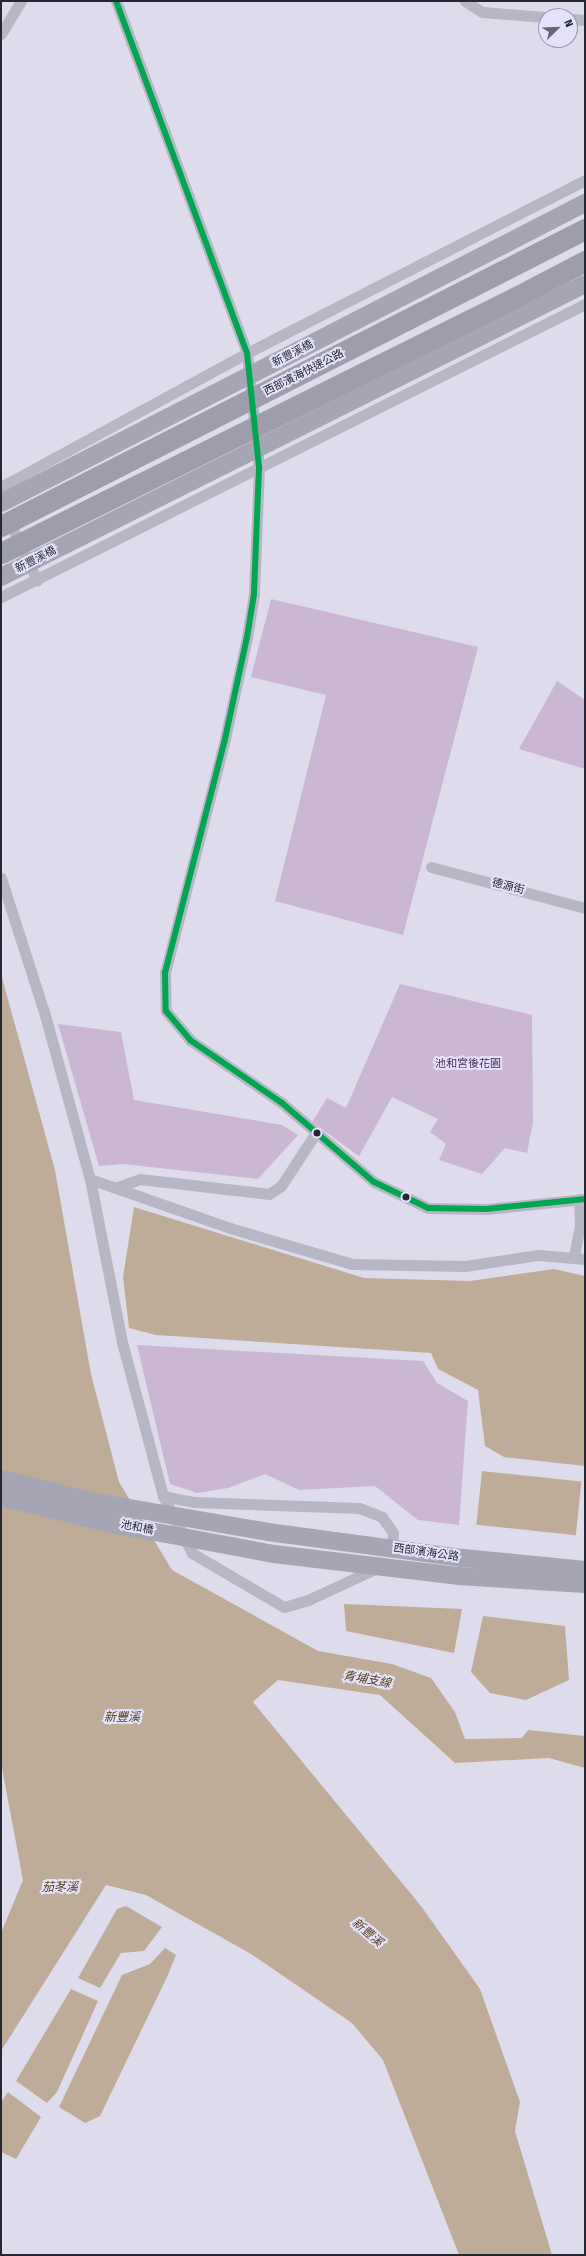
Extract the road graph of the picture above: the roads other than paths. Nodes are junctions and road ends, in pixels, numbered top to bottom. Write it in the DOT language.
graph roads {
  1 [pos="21,1"];
  2 [pos="116,1"];
  3 [pos="465,1"];
  4 [pos="538,16"];
  5 [pos="1,34"];
  6 [pos="585,180"];
  7 [pos="585,203"];
  8 [pos="585,229"];
  9 [pos="585,262"];
  10 [pos="585,266"];
  11 [pos="585,284"];
  12 [pos="518,296"];
  13 [pos="585,304"];
  14 [pos="247,354"];
  15 [pos="259,468"];
  16 [pos="1,487"];
  17 [pos="1,504"];
  18 [pos="1,526"];
  19 [pos="1,553"];
  20 [pos="1,577"];
  21 [pos="37,580"];
  22 [pos="1,597"];
  23 [pos="431,867"];
  24 [pos="1,878"];
  25 [pos="585,908"];
  26 [pos="315,1134"];
  27 [pos="90,1179"];
  28 [pos="118,1187"];
  29 [pos="582,1199"];
  30 [pos="583,1225"];
  31 [pos="574,1256"];
  32 [pos="585,1259"];
  33 [pos="1,1480"];
  34 [pos="163,1496"];
  35 [pos="1,1497"];
  36 [pos="195,1502"];
  37 [pos="181,1531"];
  38 [pos="268,1532"];
  39 [pos="392,1548"];
  40 [pos="274,1554"];
  41 [pos="381,1566"];
  42 [pos="585,1570"];
  43 [pos="585,1584"];
  1 -- 5 [label="street"];
  2 -- 14 [label="street"];
  3 -- 4 [label="street"];
  6 -- 14 [label="street"];
  7 -- 17 [label="main road, 新豐溪橋, bridge"];
  8 -- 18 [label="highway, 西部濱海快速公路, bridge"];
  9 -- 12 [label="highway"];
  10 -- 12 [label="highway"];
  11 -- 20 [label="main road, 新豐溪橋, bridge"];
  12 -- 19 [label="highway, bridge"];
  13 -- 15 [label="street"];
  14 -- 15 [label="street"];
  14 -- 16 [label="street"];
  15 -- 21 [label="street"];
  15 -- 26 [label="street"];
  17 -- 21 [label="street"];
  21 -- 22 [label="street"];
  23 -- 25 [label="street, 德源街"];
  24 -- 27 [label="street"];
  26 -- 28 [label="street"];
  26 -- 29 [label="street"];
  27 -- 28 [label="street"];
  27 -- 34 [label="street"];
  28 -- 31 [label="street"];
  29 -- 30 [label="street"];
  30 -- 31 [label="street"];
  31 -- 32 [label="street"];
  33 -- 38 [label="main road, 池和橋, bridge"];
  34 -- 36 [label="street"];
  34 -- 37 [label="street"];
  35 -- 40 [label="main road, 池和橋, bridge"];
  36 -- 37 [label="street"];
  36 -- 39 [label="street"];
  37 -- 41 [label="street"];
  38 -- 39 [label="main road, 西部濱海公路"];
  39 -- 42 [label="main road, 西部濱海公路"];
  40 -- 41 [label="main road, 西部濱海公路"];
  41 -- 43 [label="main road, 西部濱海公路"];
}
